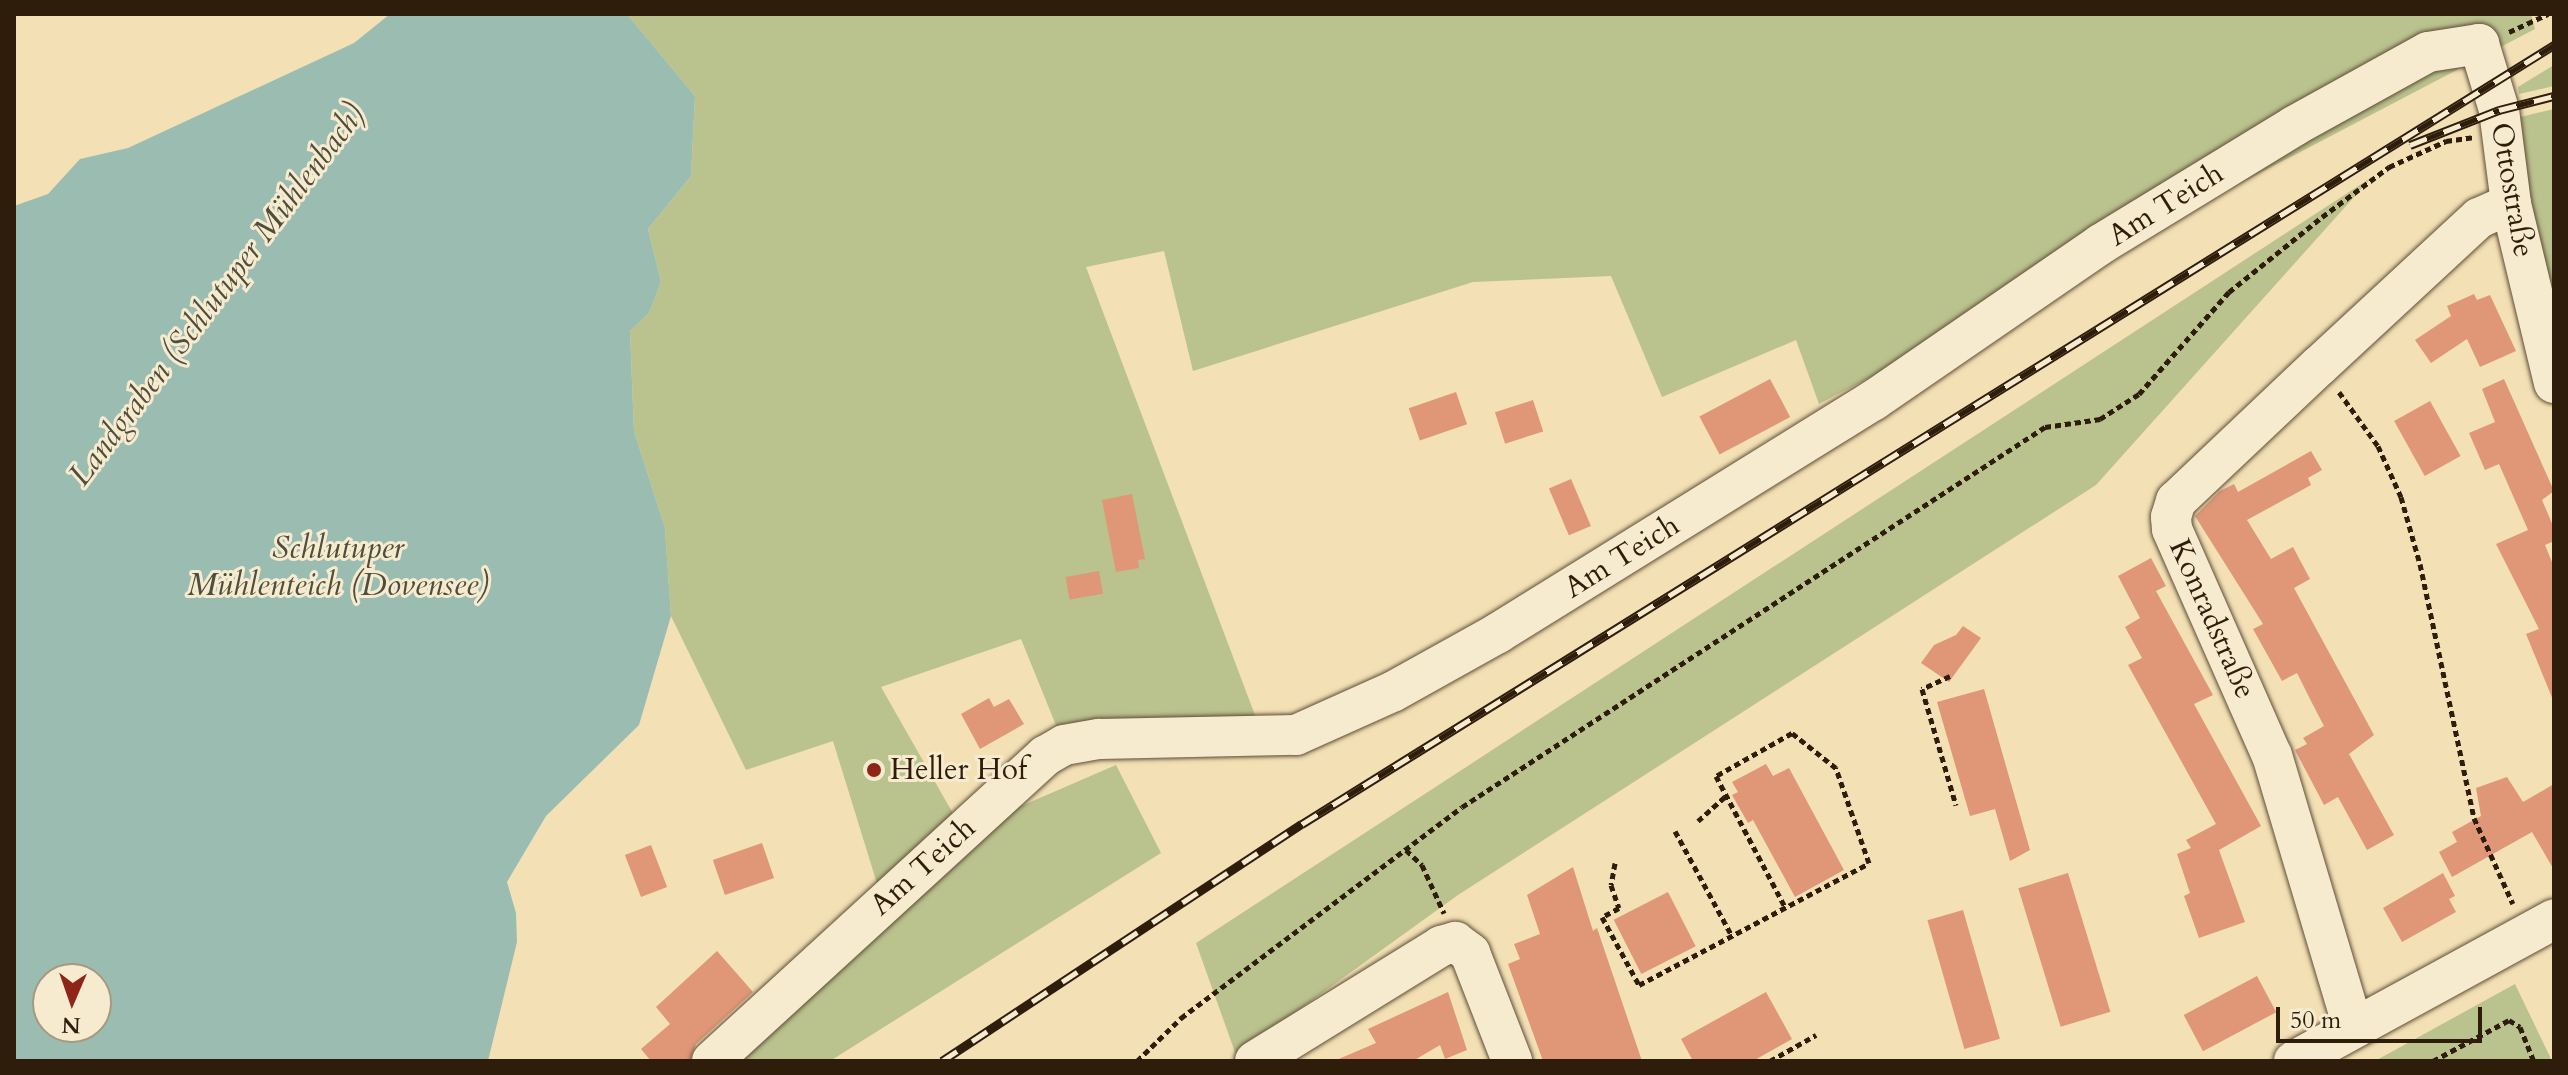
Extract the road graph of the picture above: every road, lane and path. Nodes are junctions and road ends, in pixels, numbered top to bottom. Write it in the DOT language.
graph roads {
  1 [pos="2548,14"];
  2 [pos="2535,18"];
  3 [pos="2479,44"];
  4 [pos="2505,141"];
  5 [pos="2511,204"];
  6 [pos="2319,366"];
  7 [pos="2554,383"];
  8 [pos="1950,676"];
  9 [pos="1725,797"];
  10 [pos="1956,805"];
  11 [pos="1698,821"];
  12 [pos="1675,831"];
  13 [pos="1406,850"];
  14 [pos="1615,863"];
  15 [pos="1785,907"];
  16 [pos="2542,926"];
  17 [pos="1732,936"];
  18 [pos="1455,942"];
  19 [pos="2353,1027"];
  20 [pos="1816,1035"];
  21 [pos="2436,1060"];
  22 [pos="712,1061"];
  23 [pos="1137,1061"];
  24 [pos="1255,1061"];
  25 [pos="1512,1061"];
  26 [pos="1770,1061"];
  27 [pos="2294,1061"];
  28 [pos="2534,1061"];
  1 -- 2 [label="path"];
  2 -- 3 [label="path"];
  3 -- 4 [label="street, Ottostraße"];
  3 -- 22 [label="street, Am Teich"];
  4 -- 5 [label="street, Ottostraße"];
  4 -- 13 [label="path"];
  5 -- 6 [label="street, Konradstraße"];
  5 -- 7 [label="street, Ottostraße"];
  6 -- 16 [label="path"];
  6 -- 19 [label="street, Konradstraße"];
  8 -- 10 [label="path"];
  9 -- 11 [label="path"];
  9 -- 15 [label="path"];
  9 -- 15 [label="path"];
  12 -- 17 [label="path"];
  13 -- 18 [label="path"];
  13 -- 23 [label="path"];
  14 -- 17 [label="path"];
  15 -- 17 [label="path"];
  16 -- 19 [label="street"];
  18 -- 24 [label="street"];
  18 -- 25 [label="street"];
  19 -- 27 [label="street"];
  20 -- 26 [label="path"];
  21 -- 28 [label="path"];
}
